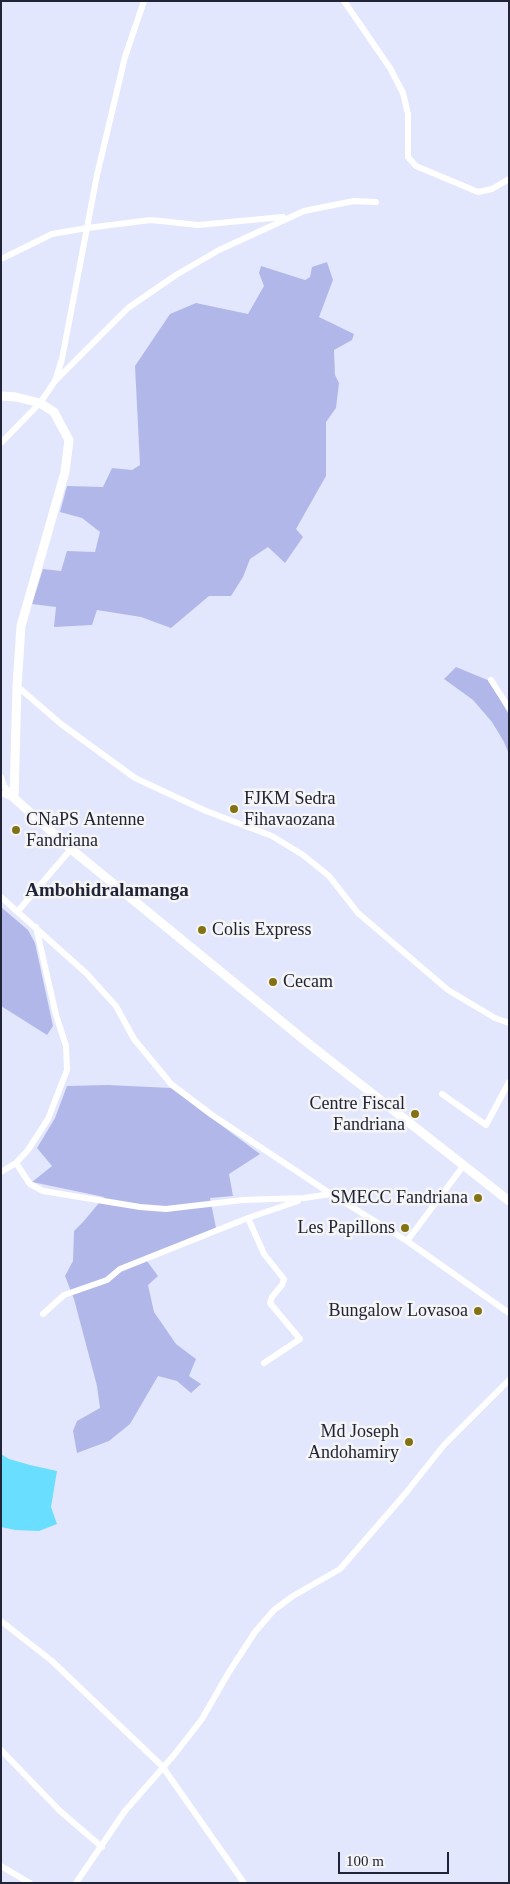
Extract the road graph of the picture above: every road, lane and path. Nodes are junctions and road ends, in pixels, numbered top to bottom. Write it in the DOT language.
graph roads {
  1 [pos="144,1"];
  2 [pos="344,1"];
  3 [pos="509,180"];
  4 [pos="376,202"];
  5 [pos="290,216"];
  6 [pos="87,228"];
  7 [pos="1,259"];
  8 [pos="55,381"];
  9 [pos="1,396"];
  10 [pos="40,403"];
  11 [pos="1,443"];
  12 [pos="491,680"];
  13 [pos="17,686"];
  14 [pos="509,708"];
  15 [pos="1,777"];
  16 [pos="1,793"];
  17 [pos="14,798"];
  18 [pos="71,849"];
  19 [pos="1,897"];
  20 [pos="18,911"];
  21 [pos="36,927"];
  22 [pos="509,1023"];
  23 [pos="509,1082"];
  24 [pos="442,1094"];
  25 [pos="16,1163"];
  26 [pos="464,1165"];
  27 [pos="1,1172"];
  28 [pos="331,1194"];
  29 [pos="304,1198"];
  30 [pos="509,1201"];
  31 [pos="248,1218"];
  32 [pos="406,1241"];
  33 [pos="509,1312"];
  34 [pos="42,1314"];
  35 [pos="264,1363"];
  36 [pos="509,1380"];
  37 [pos="1,1622"];
  38 [pos="1,1750"];
  39 [pos="162,1766"];
  40 [pos="102,1847"];
  41 [pos="1,1866"];
  42 [pos="30,1883"];
  43 [pos="76,1883"];
  44 [pos="244,1883"];
  1 -- 6 [label="street"];
  2 -- 3 [label="street"];
  4 -- 5 [label="street"];
  5 -- 6 [label="street"];
  5 -- 8 [label="street"];
  6 -- 7 [label="street"];
  6 -- 8 [label="street"];
  8 -- 10 [label="street"];
  9 -- 10 [label="main road"];
  10 -- 11 [label="street"];
  10 -- 13 [label="main road"];
  12 -- 14 [label="street"];
  13 -- 17 [label="main road"];
  13 -- 22 [label="street"];
  15 -- 17 [label="street"];
  16 -- 17 [label="street"];
  17 -- 18 [label="main road"];
  18 -- 20 [label="street"];
  18 -- 26 [label="main road"];
  19 -- 20 [label="street"];
  20 -- 21 [label="street"];
  21 -- 25 [label="street"];
  21 -- 28 [label="street"];
  23 -- 24 [label="street"];
  25 -- 27 [label="street"];
  25 -- 29 [label="street"];
  26 -- 30 [label="main road"];
  26 -- 32 [label="street"];
  28 -- 29 [label="street"];
  28 -- 32 [label="street"];
  29 -- 31 [label="street"];
  31 -- 34 [label="street"];
  31 -- 35 [label="street"];
  32 -- 33 [label="street"];
  36 -- 39 [label="street"];
  37 -- 39 [label="street"];
  38 -- 40 [label="street"];
  39 -- 40 [label="street"];
  39 -- 44 [label="street"];
  40 -- 43 [label="street"];
  41 -- 42 [label="street"];
}
